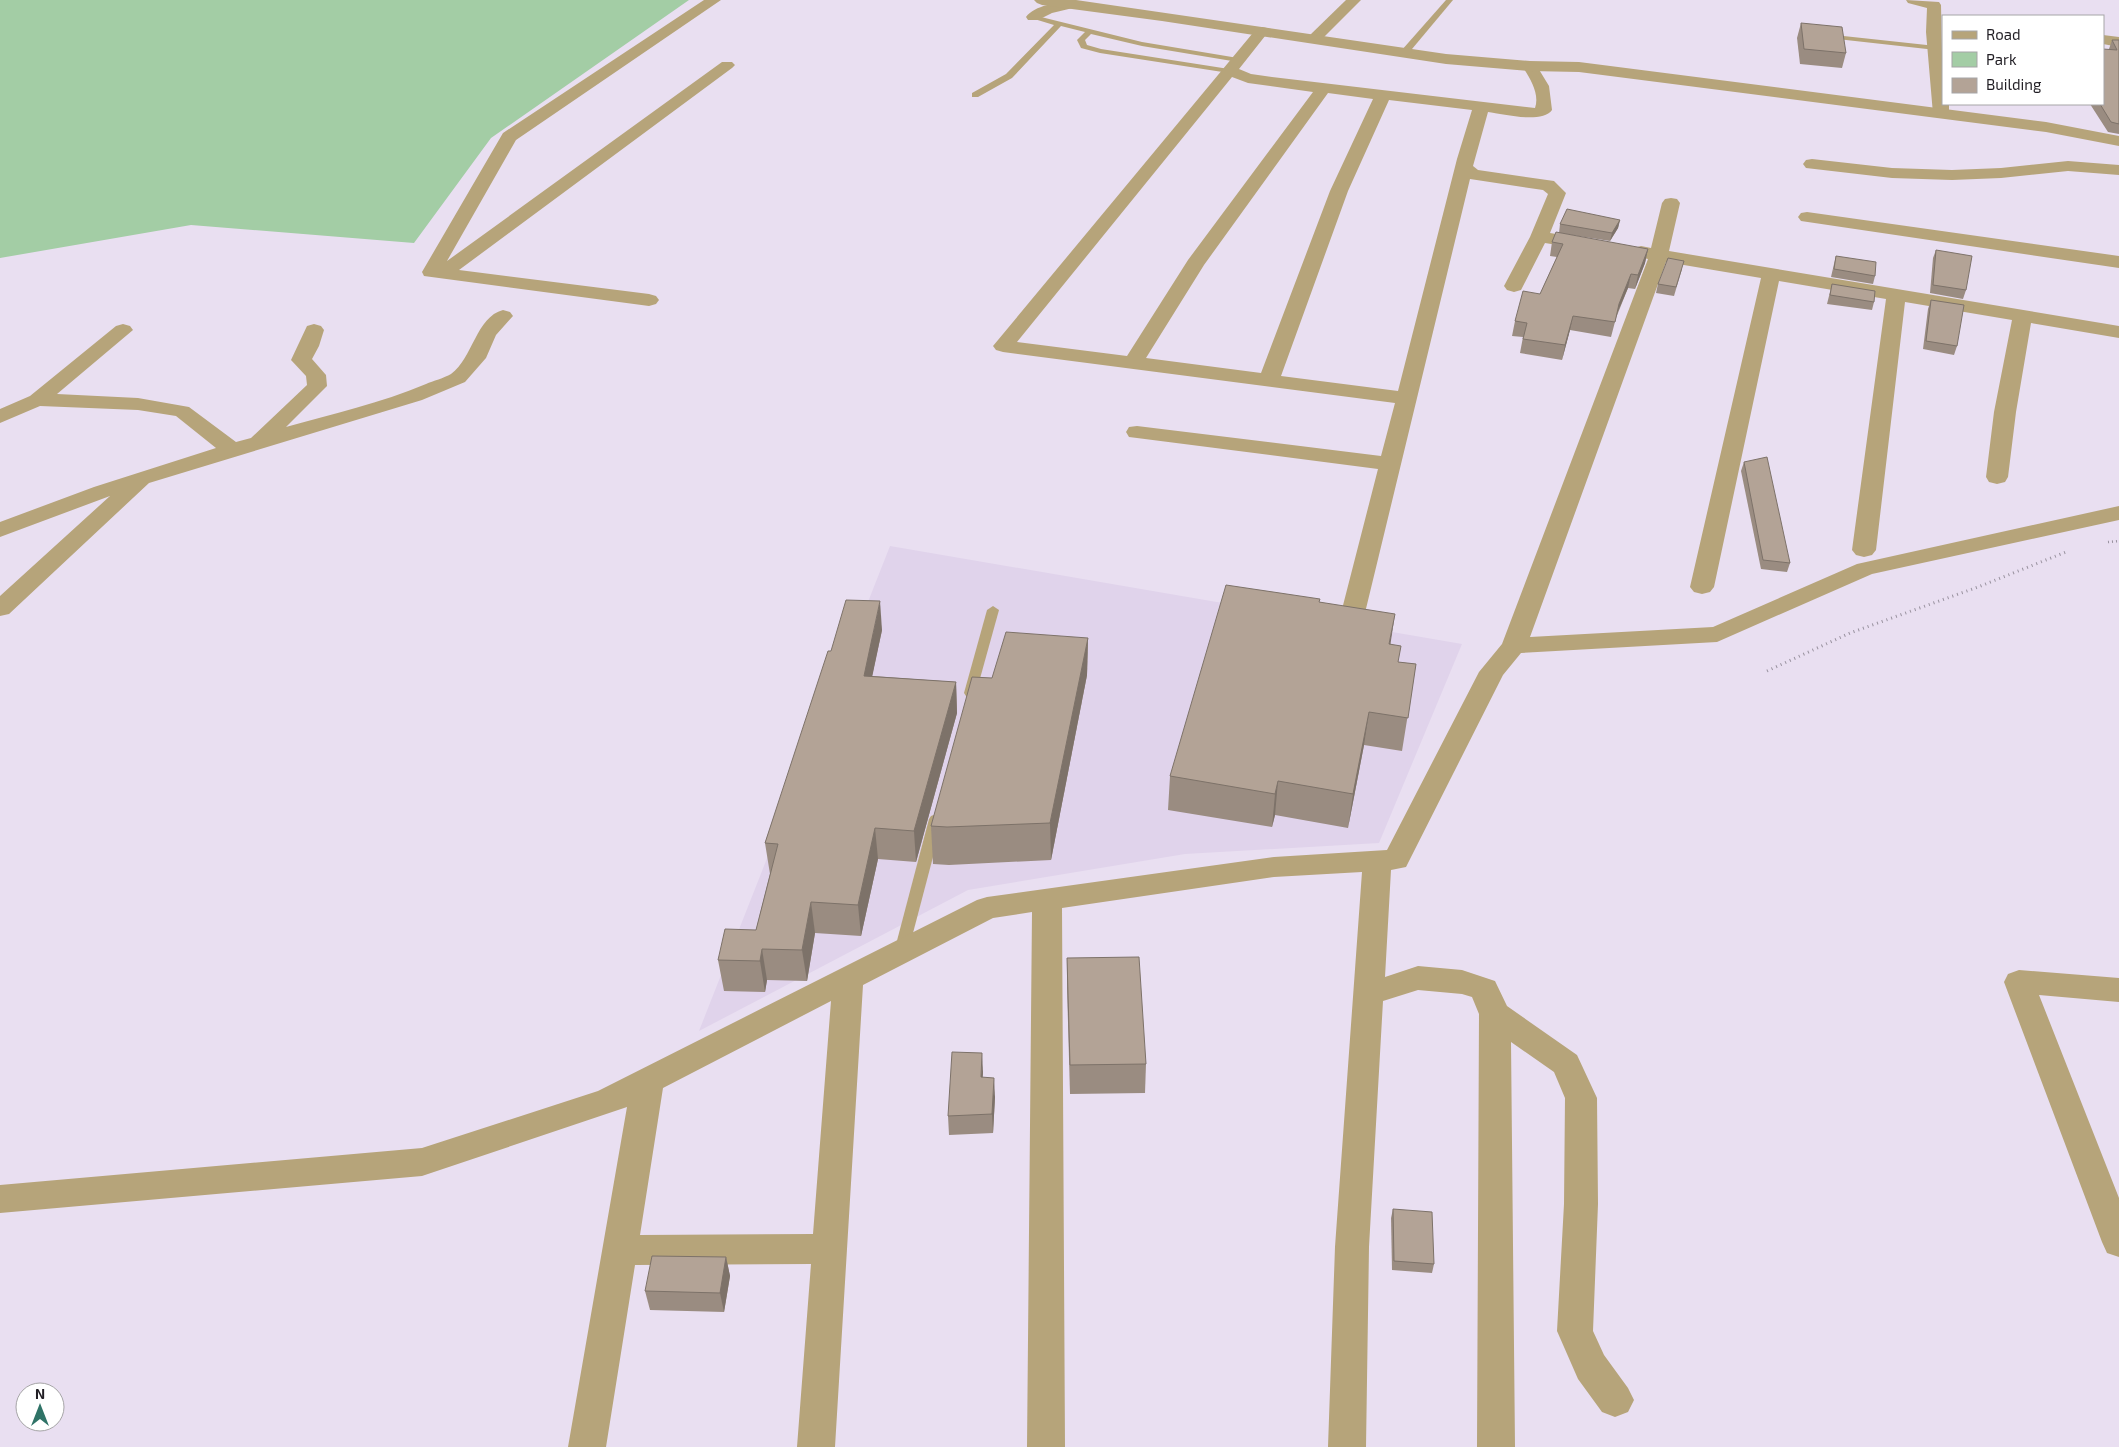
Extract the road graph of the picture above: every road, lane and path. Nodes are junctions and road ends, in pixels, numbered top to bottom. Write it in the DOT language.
graph roads {
  1 [pos="714,0"];
  2 [pos="1042,0"];
  3 [pos="1354,0"];
  4 [pos="1450,0"];
  5 [pos="1913,0"];
  6 [pos="1072,4"];
  7 [pos="1033,17"];
  8 [pos="1937,23"];
  9 [pos="1059,24"];
  10 [pos="1090,31"];
  11 [pos="1262,31"];
  12 [pos="1820,36"];
  13 [pos="1314,39"];
  14 [pos="2104,40"];
  15 [pos="2119,42"];
  16 [pos="1936,48"];
  17 [pos="1404,53"];
  18 [pos="727,65"];
  19 [pos="1234,66"];
  20 [pos="1530,66"];
  21 [pos="1324,88"];
  22 [pos="975,95"];
  23 [pos="1383,95"];
  24 [pos="1481,108"];
  25 [pos="1941,114"];
  26 [pos="2119,141"];
  27 [pos="1812,164"];
  28 [pos="1464,168"];
  29 [pos="2119,170"];
  30 [pos="1671,204"];
  31 [pos="1806,217"];
  32 [pos="1539,236"];
  33 [pos="1659,255"];
  34 [pos="2119,262"];
  35 [pos="441,274"];
  36 [pos="1771,274"];
  37 [pos="1514,286"];
  38 [pos="1896,294"];
  39 [pos="649,300"];
  40 [pos="503,316"];
  41 [pos="2022,316"];
  42 [pos="123,330"];
  43 [pos="314,330"];
  44 [pos="2119,332"];
  45 [pos="1133,362"];
  46 [pos="1269,380"];
  47 [pos="1407,398"];
  48 [pos="37,400"];
  49 [pos="0,417"];
  50 [pos="1137,432"];
  51 [pos="255,444"];
  52 [pos="234,451"];
  53 [pos="1390,464"];
  54 [pos="1997,477"];
  55 [pos="142,478"];
  56 [pos="2119,513"];
  57 [pos="0,530"];
  58 [pos="2119,541"];
  59 [pos="2100,544"];
  60 [pos="2072,549"];
  61 [pos="1864,550"];
  62 [pos="1702,587"];
  63 [pos="0,609"];
  64 [pos="993,610"];
  65 [pos="1352,617"];
  66 [pos="1514,646"];
  67 [pos="1767,671"];
  68 [pos="967,706"];
  69 [pos="940,802"];
  70 [pos="1377,861"];
  71 [pos="1047,899"];
  72 [pos="901,952"];
  73 [pos="848,979"];
  74 [pos="2119,990"];
  75 [pos="1370,993"];
  76 [pos="1495,1014"];
  77 [pos="648,1081"];
  78 [pos="0,1199"];
  79 [pos="2119,1242"];
  80 [pos="829,1249"];
  81 [pos="620,1250"];
  82 [pos="1615,1400"];
  83 [pos="586,1447"];
  84 [pos="816,1447"];
  85 [pos="1046,1447"];
  86 [pos="1347,1447"];
  87 [pos="1496,1447"];
  1 -- 35 [label="street"];
  2 -- 6 [label="street"];
  3 -- 13 [label="street"];
  4 -- 17 [label="lane"];
  5 -- 8 [label="street"];
  6 -- 7 [label="street"];
  6 -- 11 [label="street"];
  7 -- 9 [label="lane"];
  8 -- 16 [label="street"];
  9 -- 10 [label="lane"];
  9 -- 22 [label="lane"];
  10 -- 19 [label="lane"];
  10 -- 19 [label="lane"];
  11 -- 13 [label="street"];
  11 -- 19 [label="street"];
  12 -- 16 [label="lane"];
  13 -- 17 [label="street"];
  14 -- 15 [label="street"];
  16 -- 25 [label="street"];
  17 -- 20 [label="street"];
  18 -- 35 [label="street"];
  19 -- 21 [label="street"];
  19 -- 45 [label="street"];
  20 -- 24 [label="street"];
  20 -- 25 [label="street"];
  21 -- 23 [label="street"];
  21 -- 45 [label="street"];
  23 -- 24 [label="street"];
  23 -- 46 [label="street"];
  24 -- 28 [label="street"];
  25 -- 26 [label="street"];
  27 -- 29 [label="street"];
  28 -- 32 [label="street"];
  28 -- 47 [label="street"];
  30 -- 33 [label="street"];
  31 -- 34 [label="street"];
  32 -- 33 [label="street"];
  32 -- 37 [label="street"];
  33 -- 36 [label="street"];
  33 -- 66 [label="street"];
  35 -- 39 [label="street"];
  36 -- 38 [label="street"];
  36 -- 62 [label="street"];
  38 -- 41 [label="street"];
  38 -- 61 [label="street"];
  40 -- 51 [label="street"];
  41 -- 44 [label="street"];
  41 -- 54 [label="street"];
  42 -- 48 [label="street"];
  43 -- 51 [label="street"];
  45 -- 46 [label="street"];
  46 -- 47 [label="street"];
  47 -- 53 [label="street"];
  48 -- 49 [label="street"];
  48 -- 52 [label="street"];
  50 -- 53 [label="street"];
  51 -- 52 [label="street"];
  52 -- 55 [label="street"];
  53 -- 65 [label="street"];
  55 -- 57 [label="street"];
  55 -- 63 [label="street"];
  56 -- 66 [label="street"];
  58 -- 59 [label="path"];
  60 -- 67 [label="path"];
  64 -- 68 [label="lane"];
  66 -- 70 [label="street"];
  69 -- 72 [label="lane"];
  70 -- 71 [label="street"];
  70 -- 75 [label="street"];
  71 -- 72 [label="street"];
  71 -- 85 [label="street"];
  72 -- 73 [label="street"];
  73 -- 77 [label="street"];
  73 -- 80 [label="street"];
  74 -- 79 [label="street"];
  75 -- 76 [label="street"];
  75 -- 86 [label="street"];
  76 -- 82 [label="street"];
  76 -- 87 [label="street"];
  77 -- 78 [label="street"];
  77 -- 81 [label="street"];
  80 -- 81 [label="street"];
  80 -- 84 [label="street"];
  81 -- 83 [label="street"];
}
